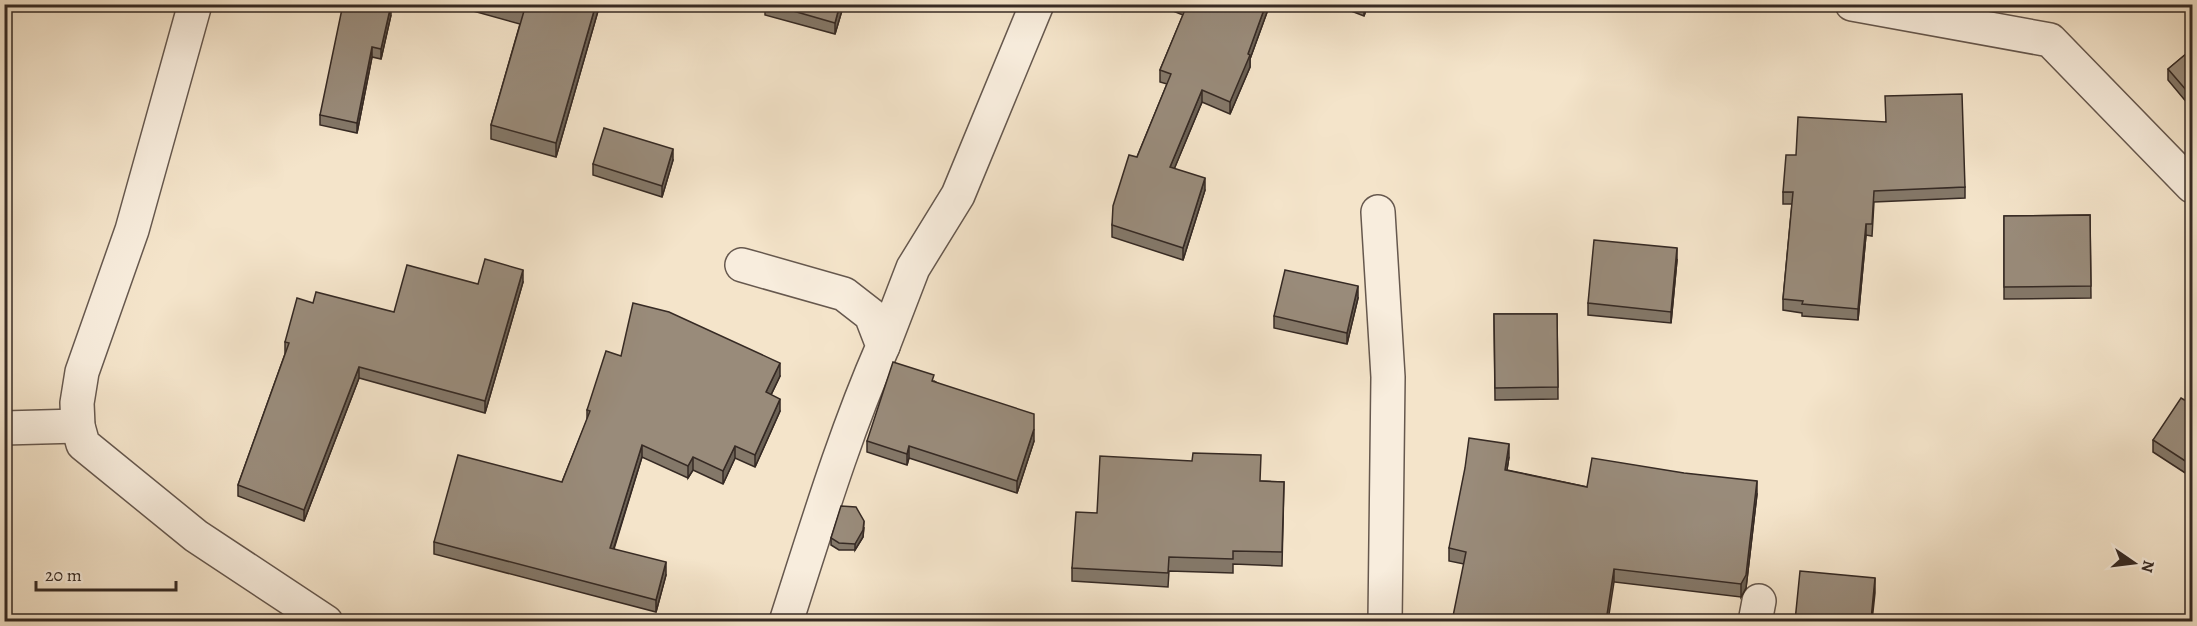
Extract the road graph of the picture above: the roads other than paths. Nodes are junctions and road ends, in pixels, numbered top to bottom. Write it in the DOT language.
graph roads {
  1 [pos="195,4"];
  2 [pos="1037,4"];
  3 [pos="1852,4"];
  4 [pos="2193,186"];
  5 [pos="1378,212"];
  6 [pos="742,266"];
  7 [pos="883,346"];
  8 [pos="78,426"];
  9 [pos="4,428"];
  10 [pos="326,621"];
  11 [pos="786,621"];
  12 [pos="1385,621"];
  1 -- 8 [label="street"];
  2 -- 7 [label="street"];
  3 -- 4 [label="street"];
  5 -- 12 [label="street"];
  6 -- 7 [label="street"];
  7 -- 11 [label="street"];
  8 -- 9 [label="street"];
  8 -- 10 [label="street"];
}
